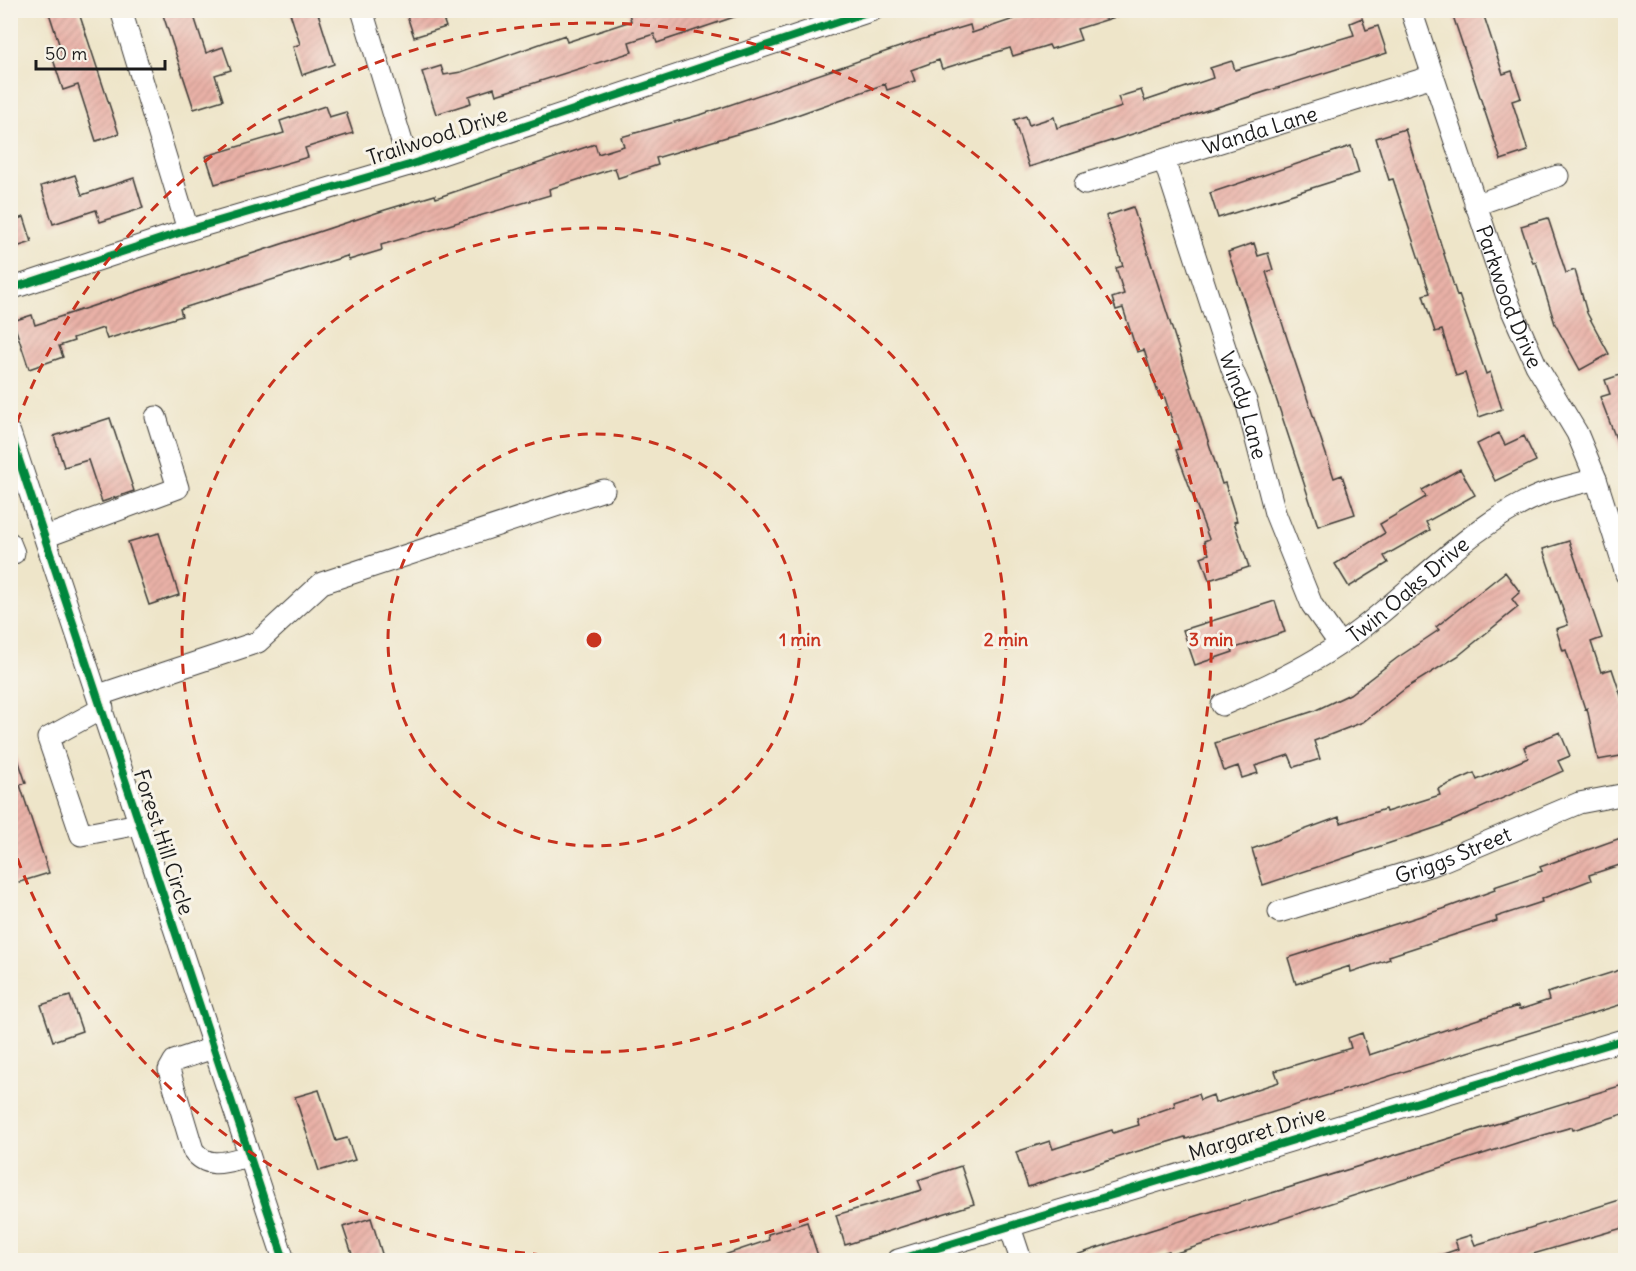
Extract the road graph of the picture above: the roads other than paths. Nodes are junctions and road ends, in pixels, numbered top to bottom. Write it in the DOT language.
graph roads {
  1 [pos="121,10"];
  2 [pos="362,10"];
  3 [pos="873,10"];
  4 [pos="1411,10"];
  5 [pos="1433,76"];
  6 [pos="1164,160"];
  7 [pos="409,165"];
  8 [pos="1558,176"];
  9 [pos="1085,184"];
  10 [pos="1475,205"];
  11 [pos="188,230"];
  12 [pos="10,289"];
  13 [pos="156,417"];
  14 [pos="10,434"];
  15 [pos="15,463"];
  16 [pos="1596,479"];
  17 [pos="604,490"];
  18 [pos="45,537"];
  19 [pos="1626,574"];
  20 [pos="1339,643"];
  21 [pos="101,702"];
  22 [pos="1222,705"];
  23 [pos="1626,794"];
  24 [pos="139,824"];
  25 [pos="1279,912"];
  26 [pos="1626,1039"];
  27 [pos="213,1048"];
  28 [pos="249,1156"];
  29 [pos="1010,1227"];
  30 [pos="284,1260"];
  31 [pos="898,1260"];
  32 [pos="1021,1260"];
  1 -- 11 [label="street"];
  2 -- 7 [label="street"];
  3 -- 7 [label="street, Trailwood Drive"];
  4 -- 5 [label="street, Parkwood Drive"];
  5 -- 6 [label="street, Wanda Lane"];
  5 -- 10 [label="street, Parkwood Drive"];
  6 -- 9 [label="street, Wanda Lane"];
  6 -- 20 [label="street, Windy Lane"];
  7 -- 11 [label="street, Trailwood Drive"];
  8 -- 10 [label="street"];
  10 -- 16 [label="street, Parkwood Drive"];
  11 -- 12 [label="street, Trailwood Drive"];
  13 -- 18 [label="street"];
  14 -- 15 [label="street, Forest Hill Circle"];
  15 -- 18 [label="street, Forest Hill Circle"];
  16 -- 19 [label="street, Parkwood Drive"];
  16 -- 20 [label="street, Twin Oaks Drive"];
  17 -- 21 [label="street"];
  18 -- 21 [label="street, Forest Hill Circle"];
  20 -- 22 [label="street, Twin Oaks Drive"];
  21 -- 24 [label="street, Forest Hill Circle"];
  21 -- 24 [label="street"];
  23 -- 25 [label="street, Griggs Street"];
  24 -- 27 [label="street, Forest Hill Circle"];
  26 -- 29 [label="street, Margaret Drive"];
  27 -- 28 [label="street, Forest Hill Circle"];
  27 -- 28 [label="street"];
  28 -- 30 [label="street, Forest Hill Circle"];
  29 -- 31 [label="street, Margaret Drive"];
  29 -- 32 [label="street"];
}
